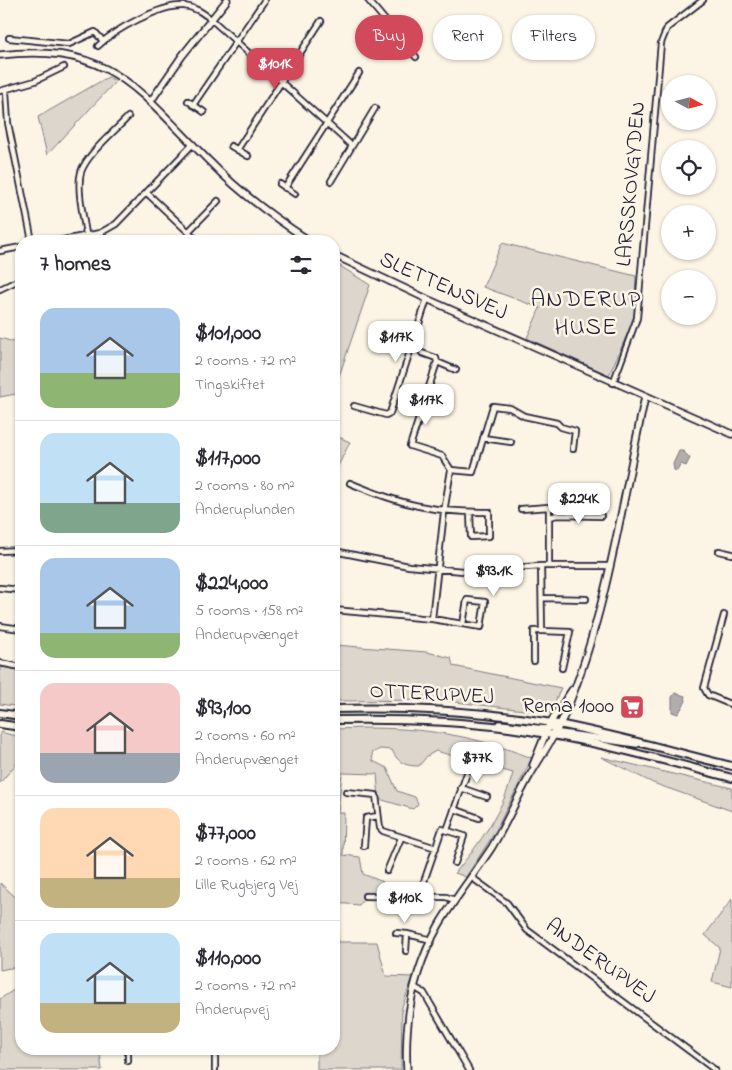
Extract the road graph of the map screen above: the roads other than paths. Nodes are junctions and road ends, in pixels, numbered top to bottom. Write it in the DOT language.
graph roads {
  1 [pos="227,0"];
  2 [pos="368,0"];
  3 [pos="703,0"];
  4 [pos="264,1"];
  5 [pos="183,3"];
  6 [pos="381,15"];
  7 [pos="211,19"];
  8 [pos="321,21"];
  9 [pos="9,38"];
  10 [pos="103,41"];
  11 [pos="236,41"];
  12 [pos="98,46"];
  13 [pos="0,54"];
  14 [pos="64,67"];
  15 [pos="359,73"];
  16 [pos="281,82"];
  17 [pos="3,91"];
  18 [pos="151,101"];
  19 [pos="188,101"];
  20 [pos="194,105"];
  21 [pos="375,108"];
  22 [pos="204,112"];
  23 [pos="128,116"];
  24 [pos="326,124"];
  25 [pos="192,144"];
  26 [pos="231,146"];
  27 [pos="352,146"];
  28 [pos="237,150"];
  29 [pos="248,156"];
  30 [pos="331,181"];
  31 [pos="280,184"];
  32 [pos="286,188"];
  33 [pos="147,193"];
  34 [pos="294,194"];
  35 [pos="218,201"];
  36 [pos="188,232"];
  37 [pos="31,235"];
  38 [pos="87,235"];
  39 [pos="96,235"];
  40 [pos="191,235"];
  41 [pos="301,235"];
  42 [pos="15,248"];
  43 [pos="0,251"];
  44 [pos="340,258"];
  45 [pos="15,282"];
  46 [pos="0,289"];
  47 [pos="427,299"];
  48 [pos="422,353"];
  49 [pos="437,362"];
  50 [pos="456,370"];
  51 [pos="613,383"];
  52 [pos="427,394"];
  53 [pos="645,397"];
  54 [pos="448,400"];
  55 [pos="354,406"];
  56 [pos="732,434"];
  57 [pos="483,438"];
  58 [pos="511,442"];
  59 [pos="573,449"];
  60 [pos="451,470"];
  61 [pos="350,483"];
  62 [pos="548,507"];
  63 [pos="521,508"];
  64 [pos="444,512"];
  65 [pos="470,513"];
  66 [pos="557,515"];
  67 [pos="601,516"];
  68 [pos="550,517"];
  69 [pos="15,550"];
  70 [pos="0,551"];
  71 [pos="719,551"];
  72 [pos="340,552"];
  73 [pos="732,554"];
  74 [pos="541,566"];
  75 [pos="549,566"];
  76 [pos="610,566"];
  77 [pos="439,568"];
  78 [pos="0,588"];
  79 [pos="15,589"];
  80 [pos="542,598"];
  81 [pos="586,599"];
  82 [pos="340,611"];
  83 [pos="724,615"];
  84 [pos="432,619"];
  85 [pos="463,624"];
  86 [pos="0,626"];
  87 [pos="15,628"];
  88 [pos="542,631"];
  89 [pos="534,661"];
  90 [pos="0,663"];
  91 [pos="15,666"];
  92 [pos="562,668"];
  93 [pos="574,688"];
  94 [pos="732,704"];
  95 [pos="340,709"];
  96 [pos="0,713"];
  97 [pos="15,715"];
  98 [pos="340,720"];
  99 [pos="0,724"];
  100 [pos="560,725"];
  101 [pos="15,726"];
  102 [pos="548,729"];
  103 [pos="555,733"];
  104 [pos="643,744"];
  105 [pos="732,766"];
  106 [pos="466,772"];
  107 [pos="529,777"];
  108 [pos="732,778"];
  109 [pos="461,788"];
  110 [pos="346,792"];
  111 [pos="487,797"];
  112 [pos="454,809"];
  113 [pos="378,816"];
  114 [pos="479,818"];
  115 [pos="447,830"];
  116 [pos="401,838"];
  117 [pos="364,846"];
  118 [pos="436,848"];
  119 [pos="455,863"];
  120 [pos="387,871"];
  121 [pos="471,876"];
  122 [pos="365,896"];
  123 [pos="419,896"];
  124 [pos="455,900"];
  125 [pos="396,933"];
  126 [pos="407,934"];
  127 [pos="432,940"];
  128 [pos="406,952"];
  129 [pos="414,987"];
  130 [pos="128,1055"];
  131 [pos="215,1055"];
  132 [pos="128,1061"];
  133 [pos="215,1070"];
  134 [pos="407,1070"];
  135 [pos="468,1070"];
  136 [pos="715,1070"];
  1 -- 7 [label="street"];
  2 -- 6 [label="street"];
  3 -- 51 [label="street, LARSSKOVGYDEN"];
  4 -- 11 [label="street"];
  5 -- 7 [label="street"];
  5 -- 10 [label="street"];
  7 -- 11 [label="street"];
  7 -- 18 [label="street"];
  8 -- 16 [label="street"];
  9 -- 10 [label="street"];
  10 -- 12 [label="street"];
  11 -- 16 [label="street"];
  11 -- 20 [label="street"];
  13 -- 18 [label="street"];
  14 -- 17 [label="street"];
  15 -- 24 [label="street"];
  16 -- 24 [label="street"];
  16 -- 28 [label="street"];
  17 -- 37 [label="street"];
  18 -- 25 [label="street"];
  19 -- 20 [label="street"];
  20 -- 22 [label="street"];
  21 -- 27 [label="street"];
  23 -- 38 [label="street"];
  24 -- 27 [label="street"];
  24 -- 32 [label="street"];
  25 -- 33 [label="street"];
  25 -- 41 [label="street"];
  26 -- 28 [label="street"];
  27 -- 30 [label="street"];
  28 -- 29 [label="street"];
  31 -- 32 [label="street"];
  32 -- 34 [label="street"];
  33 -- 36 [label="street"];
  33 -- 39 [label="street"];
  35 -- 36 [label="street"];
  36 -- 40 [label="street"];
  42 -- 43 [label="street"];
  44 -- 47 [label="street, SLETTENSVEJ"];
  45 -- 46 [label="street"];
  47 -- 51 [label="street, SLETTENSVEJ"];
  47 -- 55 [label="street"];
  48 -- 49 [label="street"];
  49 -- 50 [label="street"];
  49 -- 52 [label="street"];
  51 -- 53 [label="street, SLETTENSVEJ"];
  52 -- 54 [label="street"];
  52 -- 60 [label="street"];
  53 -- 56 [label="street, SLETTENSVEJ"];
  53 -- 76 [label="street"];
  57 -- 58 [label="street"];
  57 -- 59 [label="street"];
  57 -- 60 [label="street"];
  60 -- 64 [label="street"];
  61 -- 64 [label="street"];
  62 -- 63 [label="street"];
  62 -- 66 [label="street"];
  62 -- 68 [label="street"];
  64 -- 65 [label="street"];
  64 -- 77 [label="street"];
  65 -- 65 [label="street"];
  66 -- 67 [label="street"];
  66 -- 68 [label="street"];
  68 -- 75 [label="street"];
  69 -- 70 [label="street"];
  71 -- 73 [label="street"];
  72 -- 77 [label="street"];
  74 -- 75 [label="street"];
  74 -- 77 [label="street"];
  74 -- 80 [label="street"];
  75 -- 76 [label="street"];
  76 -- 93 [label="street"];
  77 -- 84 [label="street"];
  78 -- 79 [label="street"];
  80 -- 81 [label="street"];
  80 -- 88 [label="street"];
  82 -- 84 [label="street"];
  83 -- 94 [label="street"];
  84 -- 85 [label="street"];
  85 -- 85 [label="street"];
  86 -- 87 [label="street"];
  88 -- 89 [label="street"];
  88 -- 92 [label="street"];
  90 -- 91 [label="street"];
  93 -- 100 [label="street"];
  93 -- 102 [label="street"];
  95 -- 102 [label="main road, OTTERUPVEJ"];
  96 -- 97 [label="main road"];
  98 -- 102 [label="main road, OTTERUPVEJ"];
  99 -- 101 [label="main road"];
  100 -- 102 [label="main road, OTTERUPVEJ"];
  100 -- 103 [label="street"];
  100 -- 104 [label="main road, OTTERUPVEJ"];
  102 -- 103 [label="main road, OTTERUPVEJ"];
  102 -- 107 [label="street"];
  103 -- 104 [label="street"];
  103 -- 107 [label="street"];
  103 -- 108 [label="main road, OTTERUPVEJ"];
  104 -- 105 [label="main road, OTTERUPVEJ"];
  106 -- 109 [label="street"];
  107 -- 121 [label="street"];
  109 -- 111 [label="street"];
  109 -- 112 [label="street"];
  110 -- 113 [label="street"];
  112 -- 114 [label="street"];
  112 -- 115 [label="street"];
  113 -- 116 [label="street"];
  113 -- 117 [label="street"];
  115 -- 118 [label="street"];
  115 -- 119 [label="street"];
  116 -- 118 [label="street"];
  116 -- 120 [label="street"];
  118 -- 123 [label="street"];
  121 -- 124 [label="street"];
  121 -- 136 [label="street, ANDERUPVEJ"];
  122 -- 123 [label="street"];
  123 -- 124 [label="street"];
  124 -- 127 [label="street"];
  125 -- 126 [label="street"];
  126 -- 127 [label="street"];
  126 -- 128 [label="street"];
  127 -- 129 [label="street"];
  129 -- 134 [label="street"];
  129 -- 135 [label="street"];
  130 -- 132 [label="street"];
  131 -- 133 [label="street"];
}
